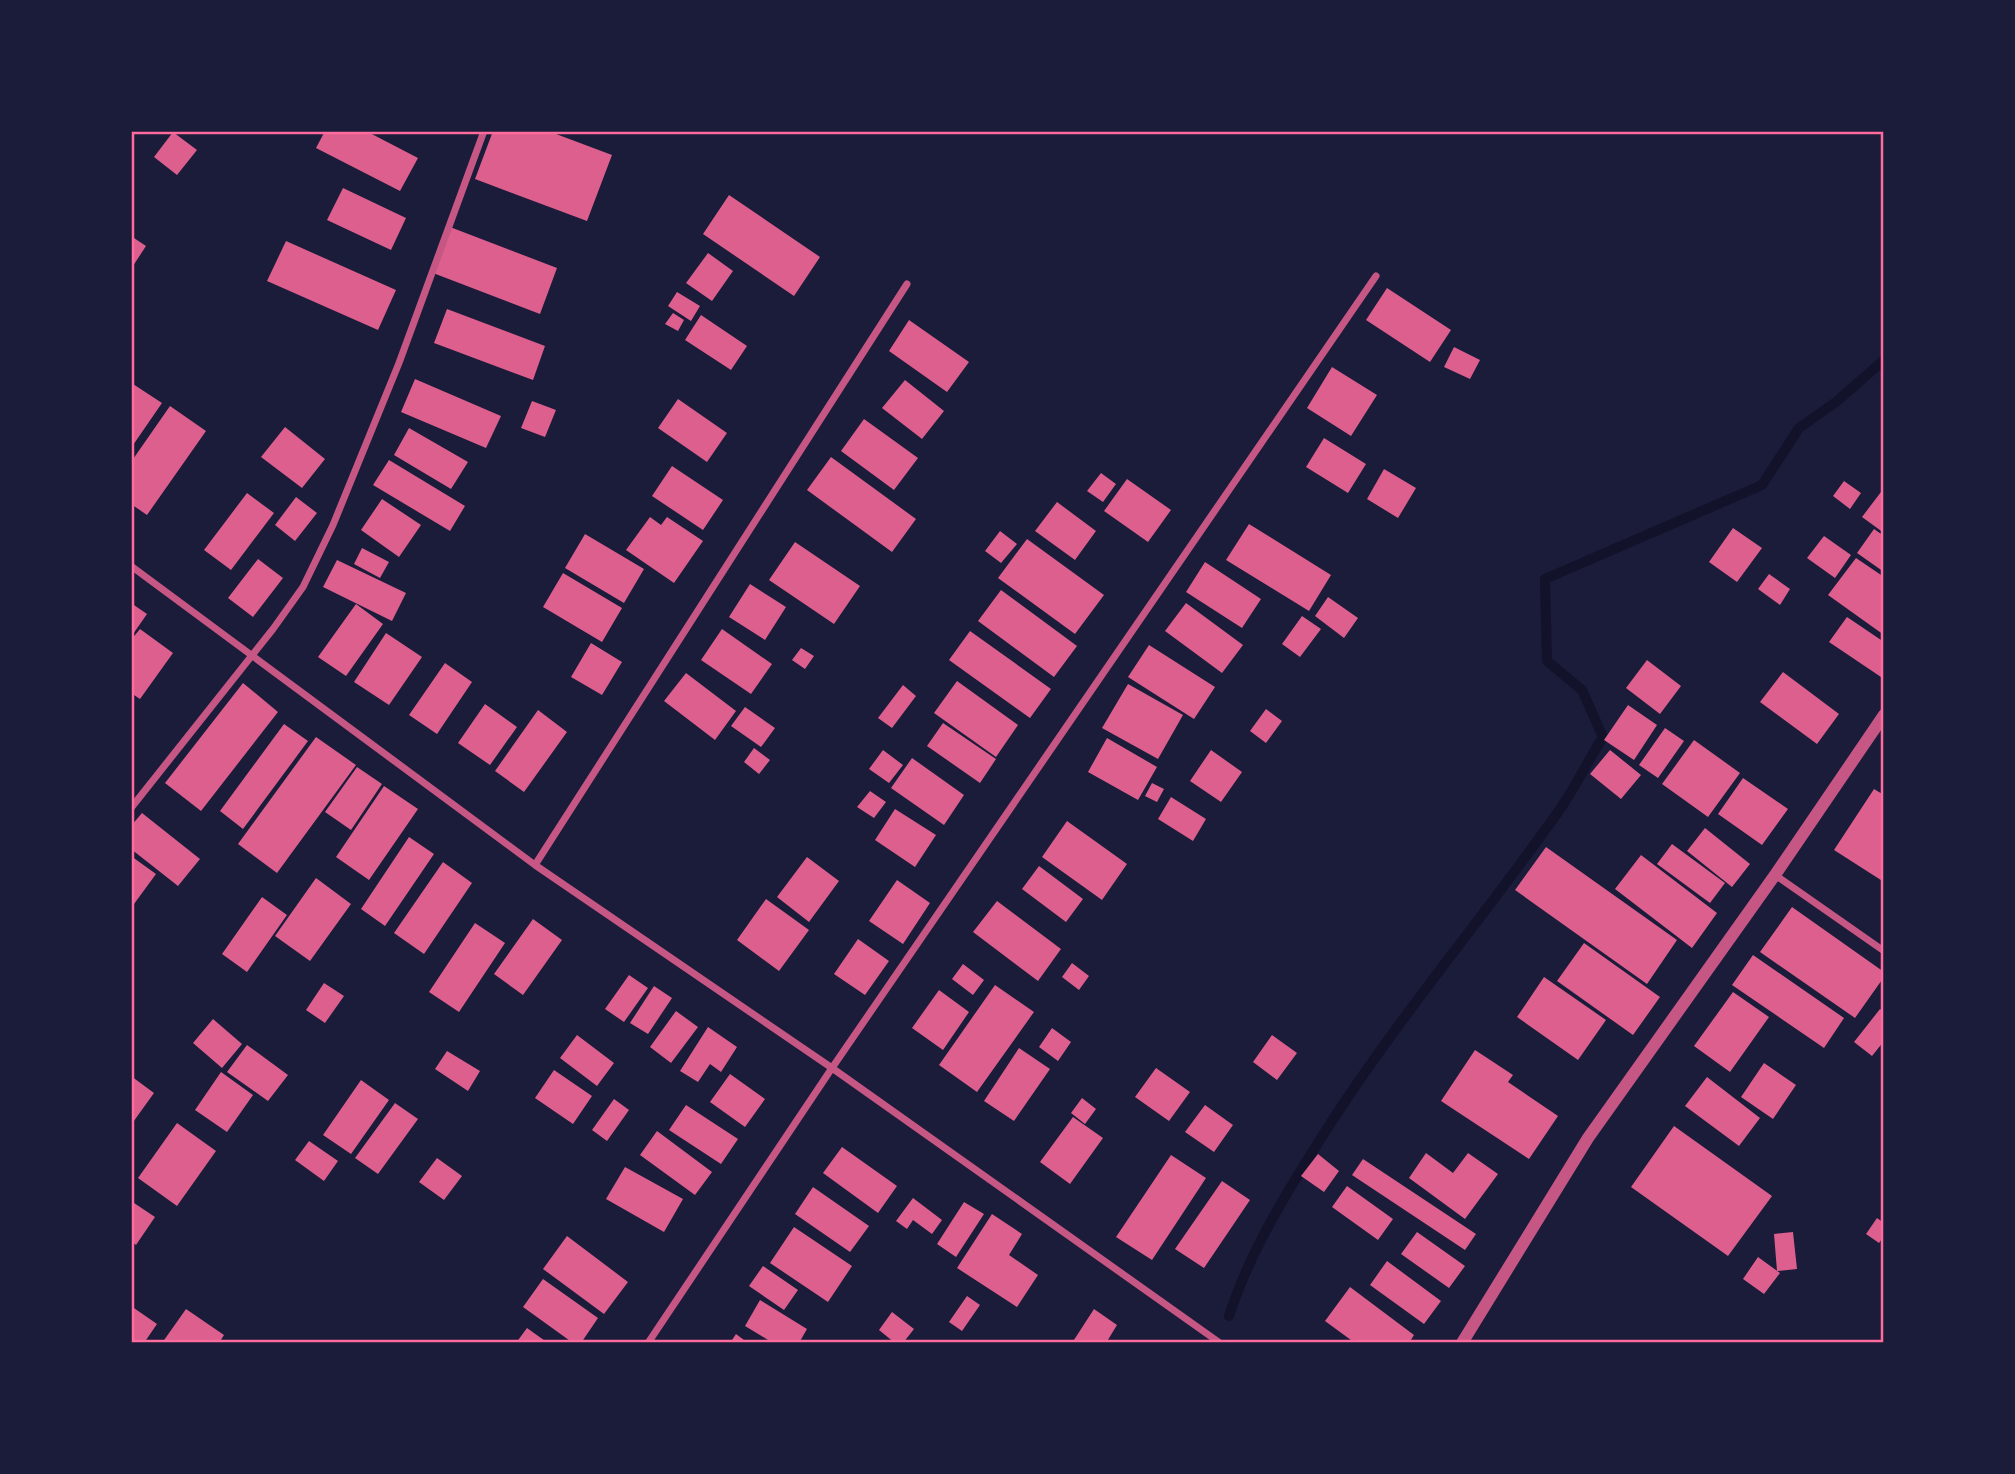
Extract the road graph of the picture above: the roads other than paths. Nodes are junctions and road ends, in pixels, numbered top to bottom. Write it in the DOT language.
graph roads {
  1 [pos="484,131"];
  2 [pos="1376,276"];
  3 [pos="907,284"];
  4 [pos="131,566"];
  5 [pos="252,654"];
  6 [pos="1884,715"];
  7 [pos="131,808"];
  8 [pos="535,865"];
  9 [pos="1775,875"];
  10 [pos="1884,951"];
  11 [pos="832,1068"];
  12 [pos="648,1343"];
  13 [pos="1220,1343"];
  14 [pos="1462,1343"];
  1 -- 5 [label="street"];
  2 -- 11 [label="street"];
  3 -- 8 [label="street"];
  4 -- 5 [label="street"];
  5 -- 7 [label="street"];
  5 -- 8 [label="street"];
  6 -- 9 [label="street"];
  8 -- 11 [label="street"];
  9 -- 10 [label="street"];
  9 -- 14 [label="street"];
  11 -- 12 [label="street"];
  11 -- 13 [label="street"];
}
